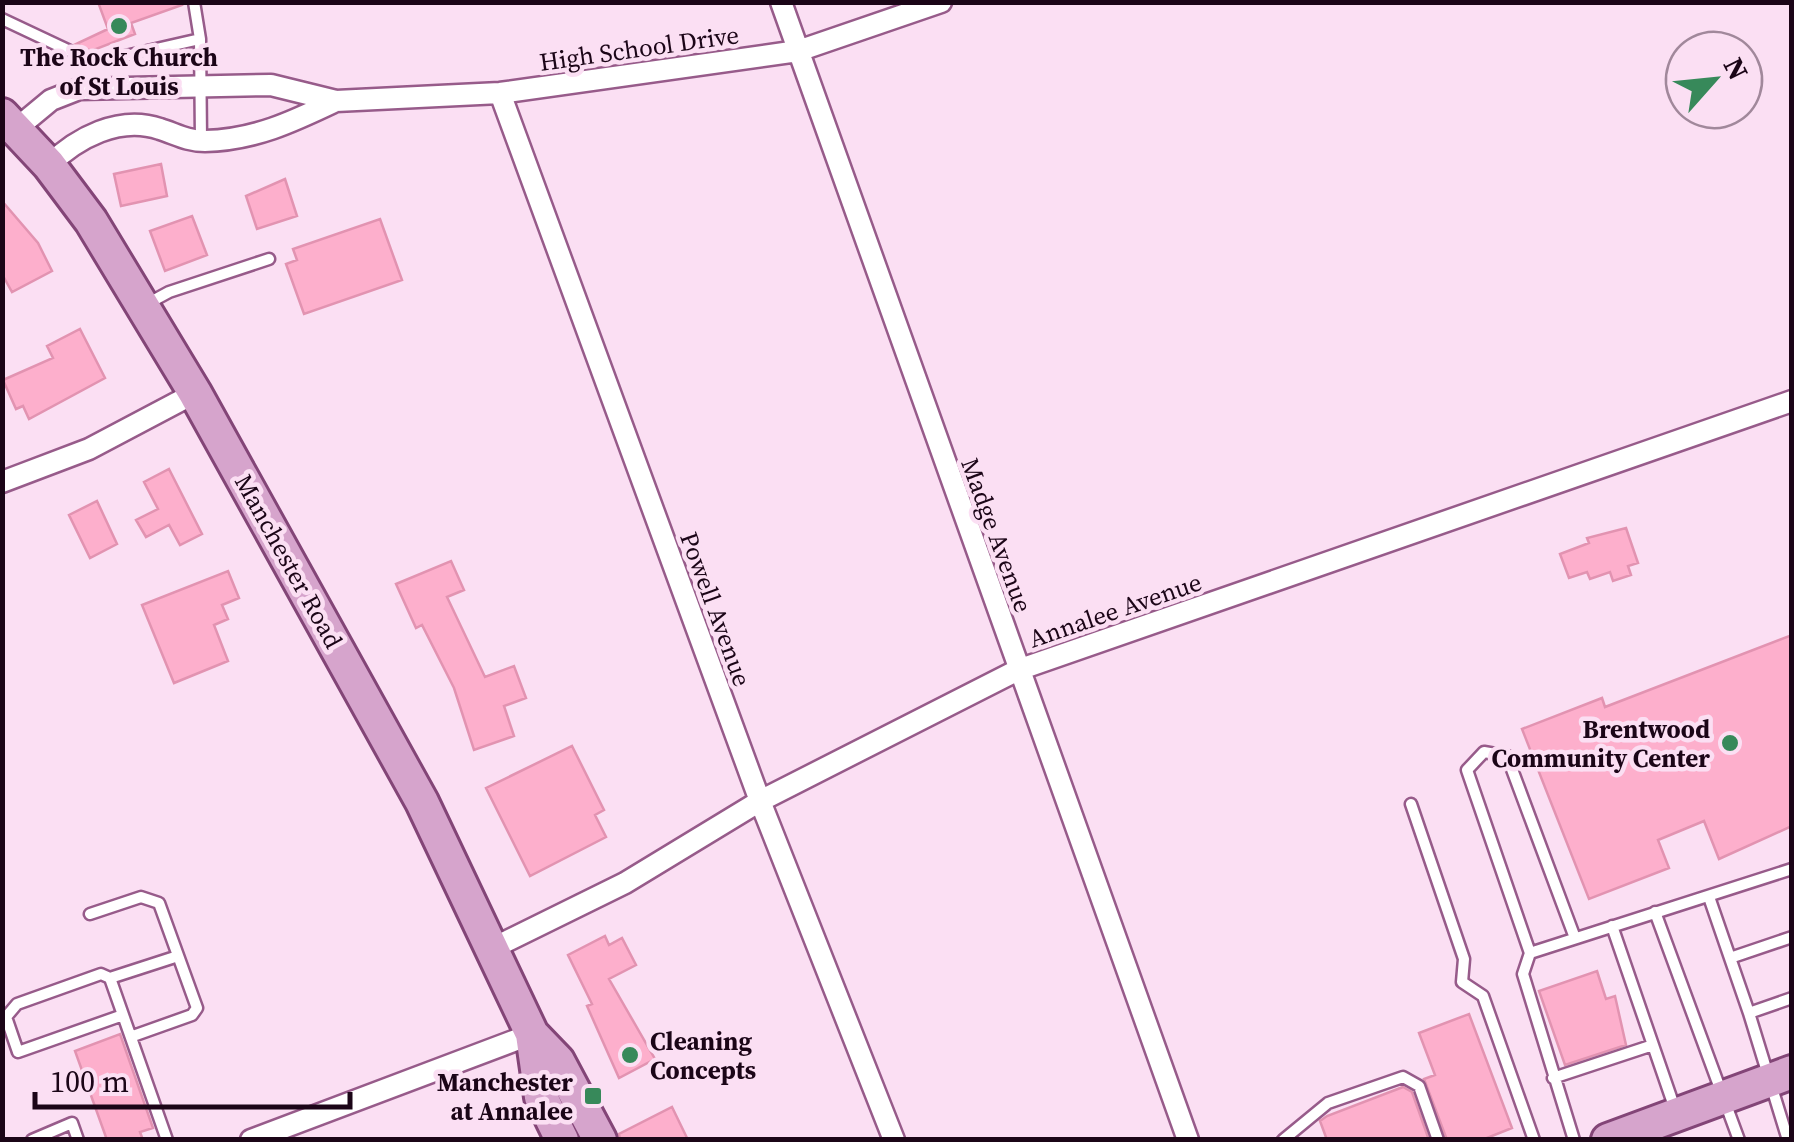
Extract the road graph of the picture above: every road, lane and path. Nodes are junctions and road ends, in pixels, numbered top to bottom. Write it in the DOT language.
graph roads {
  1 [pos="194,2"];
  2 [pos="781,2"];
  3 [pos="941,2"];
  4 [pos="2,19"];
  5 [pos="200,39"];
  6 [pos="798,51"];
  7 [pos="198,89"];
  8 [pos="500,93"];
  9 [pos="336,101"];
  10 [pos="9,122"];
  11 [pos="201,141"];
  12 [pos="49,165"];
  13 [pos="270,259"];
  14 [pos="144,306"];
  15 [pos="195,393"];
  16 [pos="1792,401"];
  17 [pos="2,482"];
  18 [pos="1018,670"];
  19 [pos="760,802"];
  20 [pos="1411,804"];
  21 [pos="1792,869"];
  22 [pos="1709,897"];
  23 [pos="1655,912"];
  24 [pos="90,914"];
  25 [pos="1612,926"];
  26 [pos="1792,937"];
  27 [pos="1574,938"];
  28 [pos="491,949"];
  29 [pos="1530,953"];
  30 [pos="178,956"];
  31 [pos="1730,958"];
  32 [pos="106,976"];
  33 [pos="1792,998"];
  34 [pos="1749,1013"];
  35 [pos="124,1015"];
  36 [pos="532,1034"];
  37 [pos="133,1036"];
  38 [pos="1653,1045"];
  39 [pos="1785,1077"];
  40 [pos="1554,1078"];
  41 [pos="1724,1097"];
  42 [pos="1672,1120"];
  43 [pos="1626,1136"];
  44 [pos="32,1140"];
  45 [pos="78,1140"];
  46 [pos="167,1140"];
  47 [pos="251,1140"];
  48 [pos="562,1140"];
  49 [pos="600,1140"];
  50 [pos="894,1140"];
  51 [pos="1188,1140"];
  52 [pos="1283,1140"];
  53 [pos="1438,1140"];
  54 [pos="1534,1140"];
  55 [pos="1574,1140"];
  56 [pos="1739,1140"];
  57 [pos="1788,1140"];
  1 -- 5 [label="lane"];
  2 -- 6 [label="street, Madge Avenue"];
  3 -- 6 [label="street, High School Drive"];
  4 -- 5 [label="lane"];
  5 -- 7 [label="lane"];
  6 -- 8 [label="street, High School Drive"];
  6 -- 18 [label="street, Madge Avenue"];
  7 -- 9 [label="street, High School Drive"];
  7 -- 10 [label="street, High School Drive"];
  7 -- 11 [label="lane"];
  8 -- 9 [label="street, High School Drive"];
  8 -- 19 [label="street, Powell Avenue"];
  9 -- 11 [label="street, High School Drive"];
  10 -- 12 [label="main road, Manchester Road"];
  11 -- 12 [label="street, High School Drive"];
  12 -- 14 [label="main road, Manchester Road"];
  13 -- 14 [label="lane"];
  14 -- 15 [label="main road, Manchester Road"];
  15 -- 17 [label="street"];
  15 -- 28 [label="main road, Manchester Road"];
  16 -- 18 [label="street, Annalee Avenue"];
  18 -- 19 [label="street, Annalee Avenue"];
  18 -- 51 [label="street, Madge Avenue"];
  19 -- 28 [label="street, Annalee Avenue"];
  19 -- 50 [label="street, Powell Avenue"];
  20 -- 54 [label="lane"];
  21 -- 22 [label="lane"];
  22 -- 23 [label="lane"];
  22 -- 31 [label="lane"];
  23 -- 25 [label="lane"];
  23 -- 41 [label="lane"];
  24 -- 30 [label="lane"];
  25 -- 27 [label="lane"];
  25 -- 38 [label="lane"];
  26 -- 31 [label="lane"];
  27 -- 29 [label="lane"];
  27 -- 29 [label="lane"];
  28 -- 36 [label="main road, Manchester Road"];
  29 -- 40 [label="lane"];
  30 -- 32 [label="lane"];
  30 -- 37 [label="lane"];
  31 -- 34 [label="lane"];
  32 -- 35 [label="lane"];
  32 -- 35 [label="lane"];
  33 -- 34 [label="lane"];
  34 -- 39 [label="lane"];
  35 -- 37 [label="lane"];
  36 -- 47 [label="street"];
  36 -- 48 [label="main road, Manchester Road"];
  36 -- 49 [label="main road, Manchester Road"];
  37 -- 46 [label="lane"];
  38 -- 40 [label="lane"];
  38 -- 42 [label="lane"];
  39 -- 41 [label="main road"];
  39 -- 57 [label="lane"];
  40 -- 55 [label="lane"];
  41 -- 42 [label="main road"];
  41 -- 56 [label="lane"];
  42 -- 43 [label="main road"];
  44 -- 45 [label="lane"];
  52 -- 53 [label="lane"];
}
